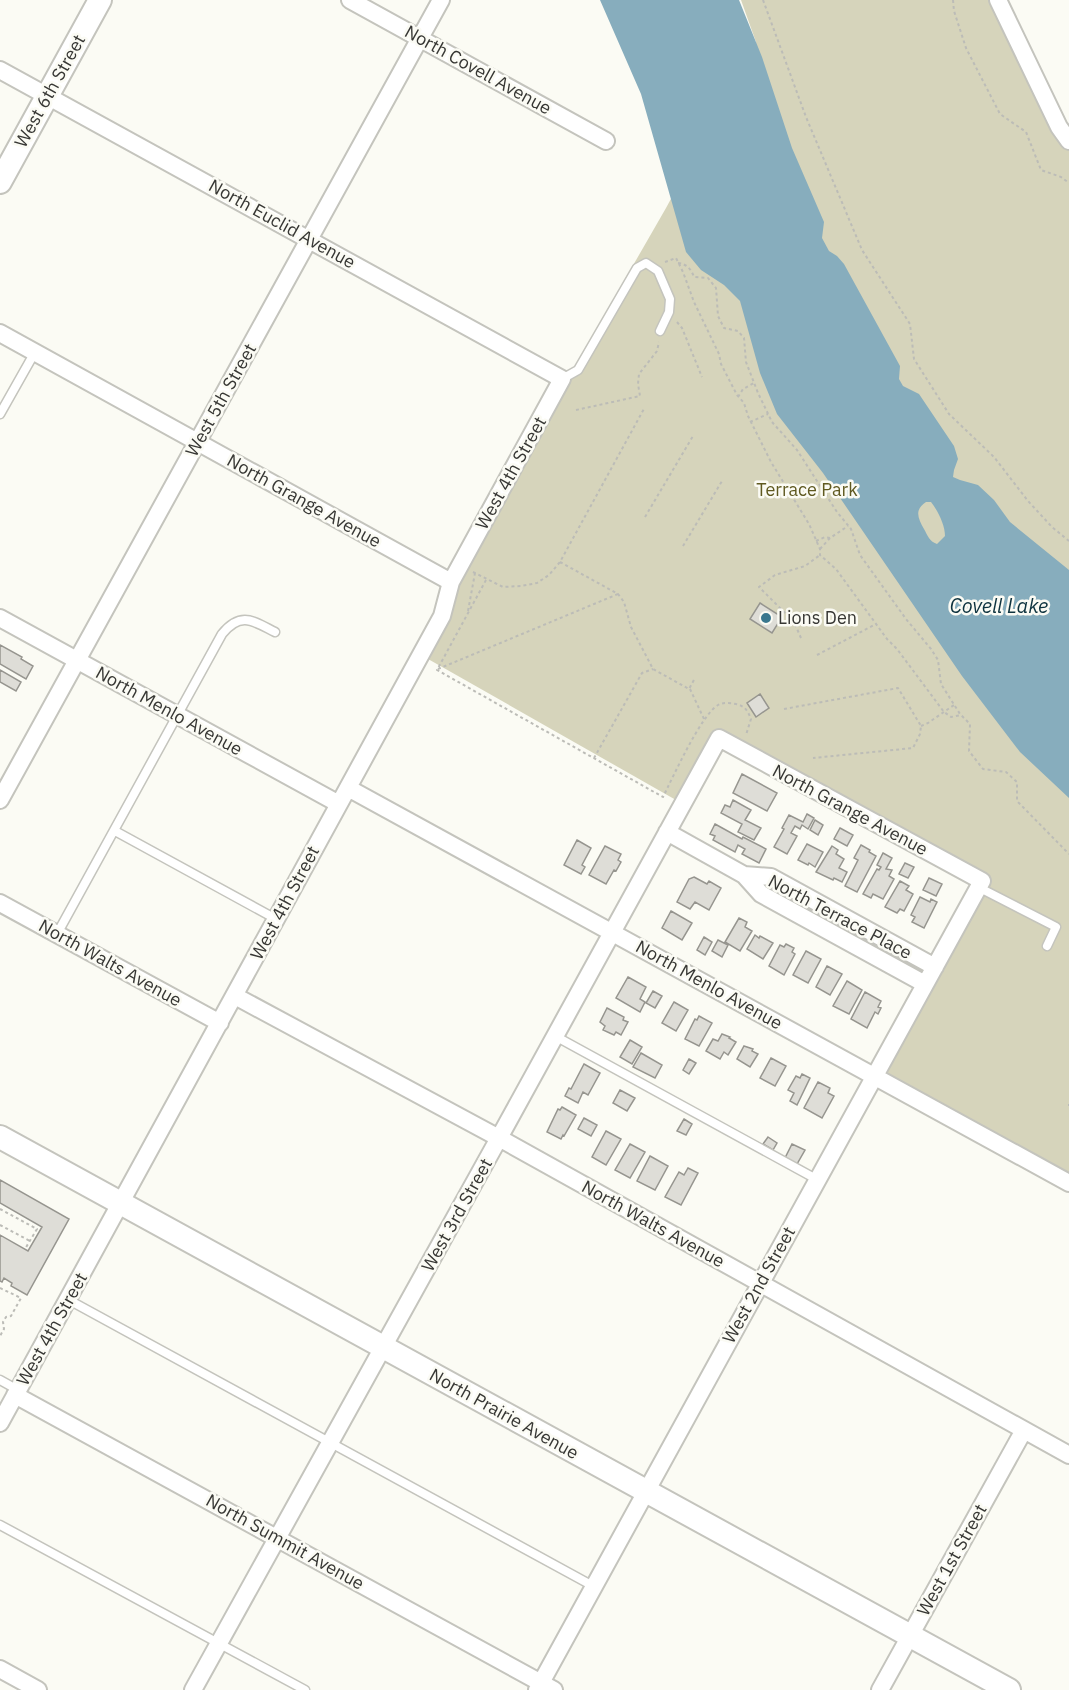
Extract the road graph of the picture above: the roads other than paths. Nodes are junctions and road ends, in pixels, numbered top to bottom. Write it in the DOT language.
graph roads {
  1 [pos="100,0"];
  2 [pos="350,0"];
  3 [pos="441,0"];
  4 [pos="1003,2"];
  5 [pos="420,39"];
  6 [pos="0,70"];
  7 [pos="47,96"];
  8 [pos="606,141"];
  9 [pos="1069,141"];
  10 [pos="0,182"];
  11 [pos="309,239"];
  12 [pos="660,331"];
  13 [pos="0,333"];
  14 [pos="35,352"];
  15 [pos="562,379"];
  16 [pos="0,414"];
  17 [pos="198,442"];
  18 [pos="451,582"];
  19 [pos="0,618"];
  20 [pos="275,632"];
  21 [pos="78,660"];
  22 [pos="178,716"];
  23 [pos="719,738"];
  24 [pos="348,788"];
  25 [pos="0,800"];
  26 [pos="339,804"];
  27 [pos="115,831"];
  28 [pos="668,832"];
  29 [pos="744,875"];
  30 [pos="980,884"];
  31 [pos="0,903"];
  32 [pos="276,920"];
  33 [pos="612,932"];
  34 [pos="57,934"];
  35 [pos="1047,946"];
  36 [pos="934,967"];
  37 [pos="925,984"];
  38 [pos="235,996"];
  39 [pos="220,1023"];
  40 [pos="555,1036"];
  41 [pos="874,1076"];
  42 [pos="0,1137"];
  43 [pos="499,1138"];
  44 [pos="818,1180"];
  45 [pos="1069,1183"];
  46 [pos="121,1204"];
  47 [pos="760,1284"];
  48 [pos="67,1299"];
  49 [pos="383,1348"];
  50 [pos="0,1380"];
  51 [pos="16,1393"];
  52 [pos="0,1423"];
  53 [pos="1024,1430"];
  54 [pos="330,1443"];
  55 [pos="1069,1455"];
  56 [pos="646,1491"];
  57 [pos="0,1526"];
  58 [pos="277,1538"];
  59 [pos="593,1586"];
  60 [pos="910,1636"];
  61 [pos="219,1643"];
  62 [pos="0,1669"];
  63 [pos="544,1688"];
  64 [pos="38,1690"];
  65 [pos="193,1690"];
  66 [pos="305,1690"];
  67 [pos="880,1690"];
  68 [pos="1009,1690"];
  1 -- 7 [label="street, West 6th Street"];
  2 -- 5 [label="street, North Covell Avenue"];
  3 -- 5 [label="street, West 5th Street"];
  4 -- 9 [label="street"];
  5 -- 8 [label="street, North Covell Avenue"];
  5 -- 11 [label="street, West 5th Street"];
  6 -- 7 [label="street, North Euclid Avenue"];
  7 -- 10 [label="street, West 6th Street"];
  7 -- 11 [label="street, North Euclid Avenue"];
  11 -- 15 [label="street, North Euclid Avenue"];
  11 -- 17 [label="street, West 5th Street"];
  12 -- 15 [label="lane"];
  13 -- 14 [label="street, North Grange Avenue"];
  14 -- 16 [label="lane"];
  14 -- 17 [label="street, North Grange Avenue"];
  15 -- 18 [label="street, West 4th Street"];
  17 -- 18 [label="street, North Grange Avenue"];
  17 -- 21 [label="street, West 5th Street"];
  18 -- 24 [label="street, West 4th Street"];
  19 -- 21 [label="street, North Menlo Avenue"];
  20 -- 22 [label="lane"];
  21 -- 22 [label="street, North Menlo Avenue"];
  21 -- 25 [label="street, West 5th Street"];
  22 -- 26 [label="street, North Menlo Avenue"];
  22 -- 27 [label="lane"];
  23 -- 28 [label="street, West 3rd Street"];
  23 -- 30 [label="street, North Grange Avenue"];
  24 -- 26 [label="street, West 4th Street"];
  24 -- 33 [label="street, North Menlo Avenue"];
  26 -- 32 [label="street, West 4th Street"];
  27 -- 32 [label="lane"];
  27 -- 34 [label="lane"];
  28 -- 29 [label="street, North Terrace Place"];
  28 -- 33 [label="street, West 3rd Street"];
  29 -- 36 [label="street, North Terrace Place"];
  29 -- 37 [label="street, North Terrace Place"];
  30 -- 35 [label="lane"];
  30 -- 36 [label="street, West 2nd Street"];
  31 -- 34 [label="street, North Walts Avenue"];
  32 -- 38 [label="street, West 4th Street"];
  33 -- 40 [label="street, West 3rd Street"];
  33 -- 41 [label="street, North Menlo Avenue"];
  34 -- 39 [label="street, North Walts Avenue"];
  36 -- 37 [label="street, West 2nd Street"];
  37 -- 41 [label="street, West 2nd Street"];
  38 -- 39 [label="street, West 4th Street"];
  38 -- 43 [label="street, North Walts Avenue"];
  39 -- 46 [label="street, West 4th Street"];
  40 -- 43 [label="street, West 3rd Street"];
  40 -- 44 [label="lane"];
  41 -- 44 [label="street, West 2nd Street"];
  41 -- 45 [label="street, North Menlo Avenue"];
  42 -- 46 [label="street, North Prairie Avenue"];
  43 -- 47 [label="street, North Walts Avenue"];
  43 -- 49 [label="street, West 3rd Street"];
  44 -- 47 [label="street, West 2nd Street"];
  46 -- 48 [label="street, West 4th Street"];
  46 -- 49 [label="street, North Prairie Avenue"];
  47 -- 53 [label="street, North Walts Avenue"];
  47 -- 56 [label="street, West 2nd Street"];
  48 -- 51 [label="street, West 4th Street"];
  48 -- 54 [label="lane"];
  49 -- 54 [label="street, West 3rd Street"];
  49 -- 56 [label="street, North Prairie Avenue"];
  50 -- 51 [label="lane"];
  51 -- 52 [label="street, West 4th Street"];
  51 -- 58 [label="street, North Summit Avenue"];
  53 -- 55 [label="street, North Walts Avenue"];
  53 -- 60 [label="street, West 1st Street"];
  54 -- 58 [label="street, West 3rd Street"];
  54 -- 59 [label="lane"];
  56 -- 59 [label="street, West 2nd Street"];
  56 -- 60 [label="street, North Prairie Avenue"];
  57 -- 61 [label="lane"];
  58 -- 61 [label="street, West 3rd Street"];
  58 -- 63 [label="street, North Summit Avenue"];
  59 -- 63 [label="street, West 2nd Street"];
  60 -- 67 [label="street, West 1st Street"];
  60 -- 68 [label="street, North Prairie Avenue"];
  61 -- 65 [label="street, West 3rd Street"];
  61 -- 66 [label="lane"];
  62 -- 64 [label="street"];
}
